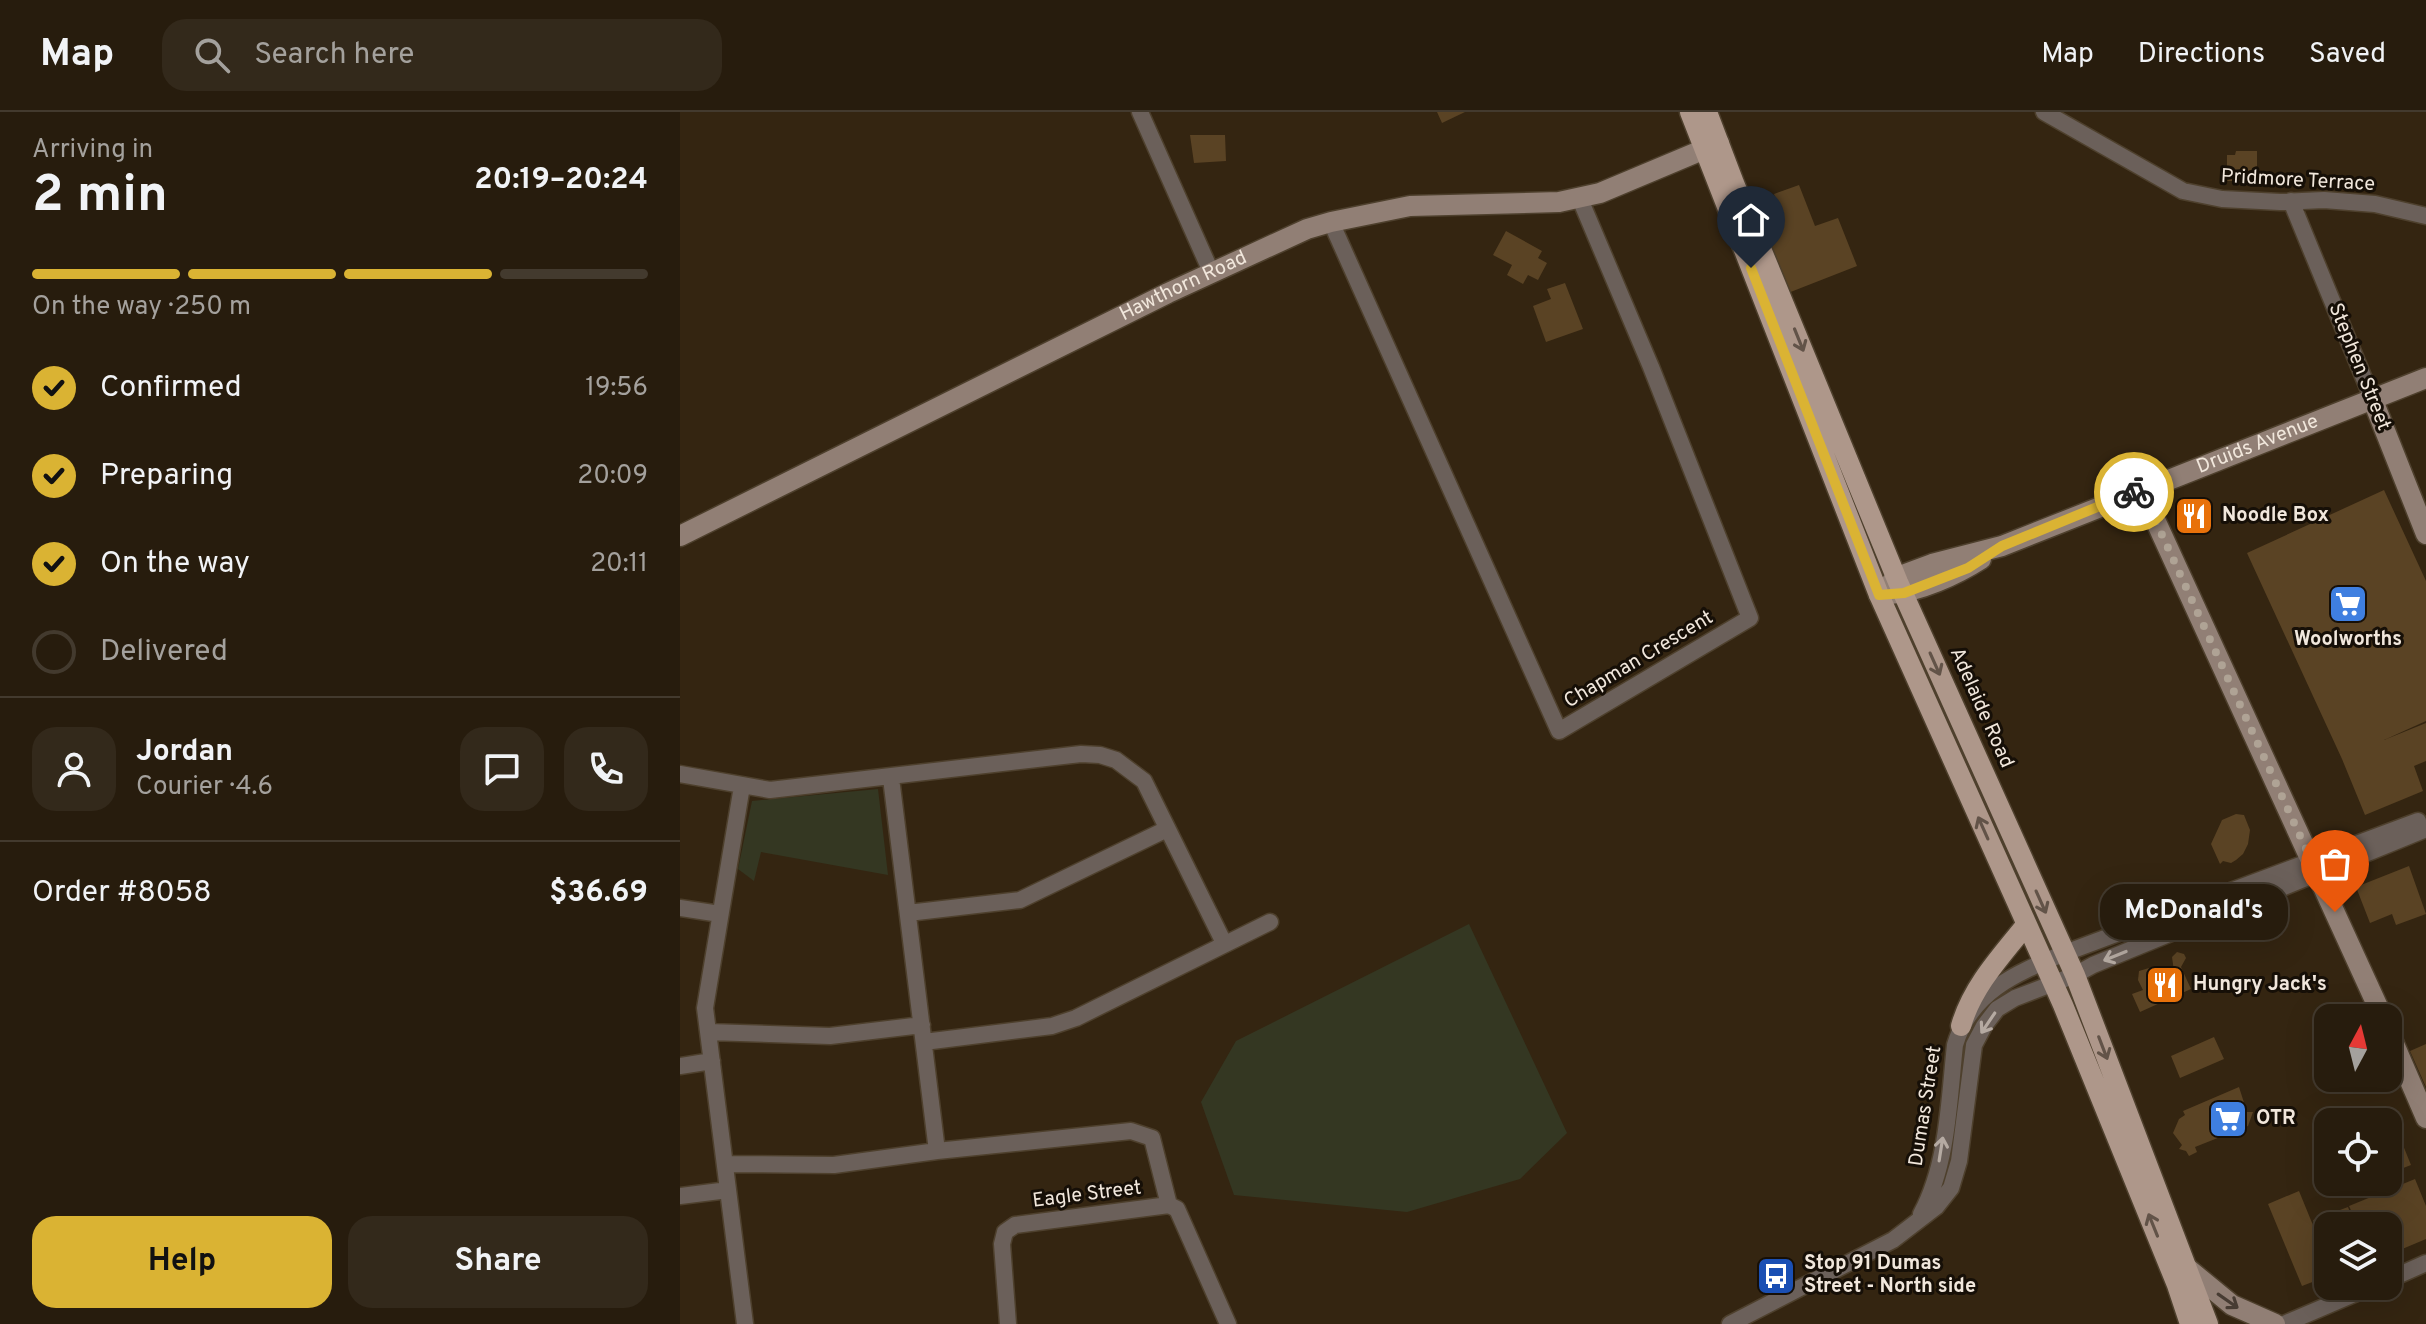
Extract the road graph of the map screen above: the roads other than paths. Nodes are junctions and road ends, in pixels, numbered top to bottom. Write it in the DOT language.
graph roads {
  1 [pos="1140,112"];
  2 [pos="1690,112"];
  3 [pos="1707,112"];
  4 [pos="2044,112"];
  5 [pos="1712,147"];
  6 [pos="1580,199"];
  7 [pos="2291,201"];
  8 [pos="2426,216"];
  9 [pos="1331,222"];
  10 [pos="1212,274"];
  11 [pos="2426,378"];
  12 [pos="2372,398"];
  13 [pos="2141,489"];
  14 [pos="2426,534"];
  15 [pos="680,536"];
  16 [pos="1900,585"];
  17 [pos="1879,595"];
  18 [pos="680,774"];
  19 [pos="891,778"];
  20 [pos="742,786"];
  21 [pos="2426,818"];
  22 [pos="1167,829"];
  23 [pos="2426,829"];
  24 [pos="2314,867"];
  25 [pos="680,908"];
  26 [pos="908,913"];
  27 [pos="720,914"];
  28 [pos="1270,922"];
  29 [pos="2026,925"];
  30 [pos="1224,943"];
  31 [pos="2065,953"];
  32 [pos="2043,962"];
  33 [pos="2075,975"];
  34 [pos="2052,983"];
  35 [pos="2377,1004"];
  36 [pos="1961,1026"];
  37 [pos="708,1032"];
  38 [pos="923,1034"];
  39 [pos="712,1061"];
  40 [pos="2402,1062"];
  41 [pos="680,1066"];
  42 [pos="2426,1118"];
  43 [pos="937,1151"];
  44 [pos="725,1164"];
  45 [pos="728,1190"];
  46 [pos="680,1196"];
  47 [pos="1173,1207"];
  48 [pos="1916,1222"];
  49 [pos="2426,1263"];
  50 [pos="2187,1268"];
  51 [pos="2402,1274"];
  52 [pos="2340,1300"];
  53 [pos="745,1324"];
  54 [pos="1008,1324"];
  55 [pos="1228,1324"];
  56 [pos="1730,1324"];
  57 [pos="2190,1324"];
  58 [pos="2208,1324"];
  59 [pos="2275,1324"];
  60 [pos="2284,1324"];
  1 -- 10 [label="street"];
  2 -- 5 [label="main road, Adelaide Road"];
  3 -- 5 [label="main road, Adelaide Road"];
  4 -- 7 [label="street, Pridmore Terrace"];
  5 -- 6 [label="street, Hawthorn Road"];
  5 -- 16 [label="main road, Adelaide Road, one-way"];
  5 -- 17 [label="main road, Adelaide Road"];
  6 -- 9 [label="street, Hawthorn Road"];
  6 -- 9 [label="street, Chapman Crescent"];
  7 -- 8 [label="street, Pridmore Terrace"];
  7 -- 12 [label="street, Stephen Street"];
  9 -- 10 [label="street, Hawthorn Road"];
  10 -- 15 [label="street, Hawthorn Road"];
  11 -- 12 [label="street, Druids Avenue"];
  12 -- 13 [label="street, Druids Avenue"];
  12 -- 14 [label="street, Stephen Street"];
  13 -- 16 [label="street, Druids Avenue"];
  13 -- 24 [label="street"];
  16 -- 17 [label="street, Druids Avenue"];
  16 -- 31 [label="main road, Adelaide Road, one-way"];
  29 -- 17 [label="main road, Adelaide Road, one-way"];
  18 -- 20 [label="street"];
  19 -- 20 [label="street"];
  19 -- 22 [label="street"];
  19 -- 26 [label="street"];
  20 -- 27 [label="street"];
  21 -- 24 [label="street"];
  22 -- 26 [label="street"];
  22 -- 30 [label="street"];
  23 -- 24 [label="street"];
  24 -- 31 [label="street, Dumas Street"];
  24 -- 33 [label="street, Dumas Street, one-way"];
  24 -- 35 [label="street"];
  25 -- 27 [label="street"];
  26 -- 38 [label="street"];
  27 -- 37 [label="street"];
  28 -- 30 [label="street"];
  29 -- 32 [label="main road, Adelaide Road"];
  29 -- 36 [label="main road"];
  30 -- 38 [label="street"];
  31 -- 32 [label="street, Dumas Street"];
  31 -- 33 [label="main road, Adelaide Road"];
  32 -- 34 [label="main road, Adelaide Road"];
  32 -- 36 [label="street, Dumas Street"];
  33 -- 34 [label="street, Dumas Street"];
  33 -- 50 [label="main road, Adelaide Road, one-way"];
  34 -- 48 [label="street, Dumas Street, one-way"];
  57 -- 34 [label="main road, Adelaide Road, one-way"];
  48 -- 36 [label="street, Dumas Street, one-way"];
  37 -- 38 [label="street"];
  37 -- 39 [label="street"];
  38 -- 43 [label="street"];
  39 -- 41 [label="street"];
  39 -- 44 [label="street"];
  40 -- 42 [label="street"];
  43 -- 44 [label="street"];
  43 -- 47 [label="street"];
  44 -- 45 [label="street"];
  45 -- 46 [label="street"];
  45 -- 53 [label="street"];
  47 -- 54 [label="street, Eagle Street"];
  47 -- 55 [label="street"];
  48 -- 56 [label="street, Dumas Street"];
  49 -- 51 [label="street"];
  50 -- 58 [label="main road, Adelaide Road"];
  50 -- 59 [label="street, one-way"];
  52 -- 60 [label="street"];
}
